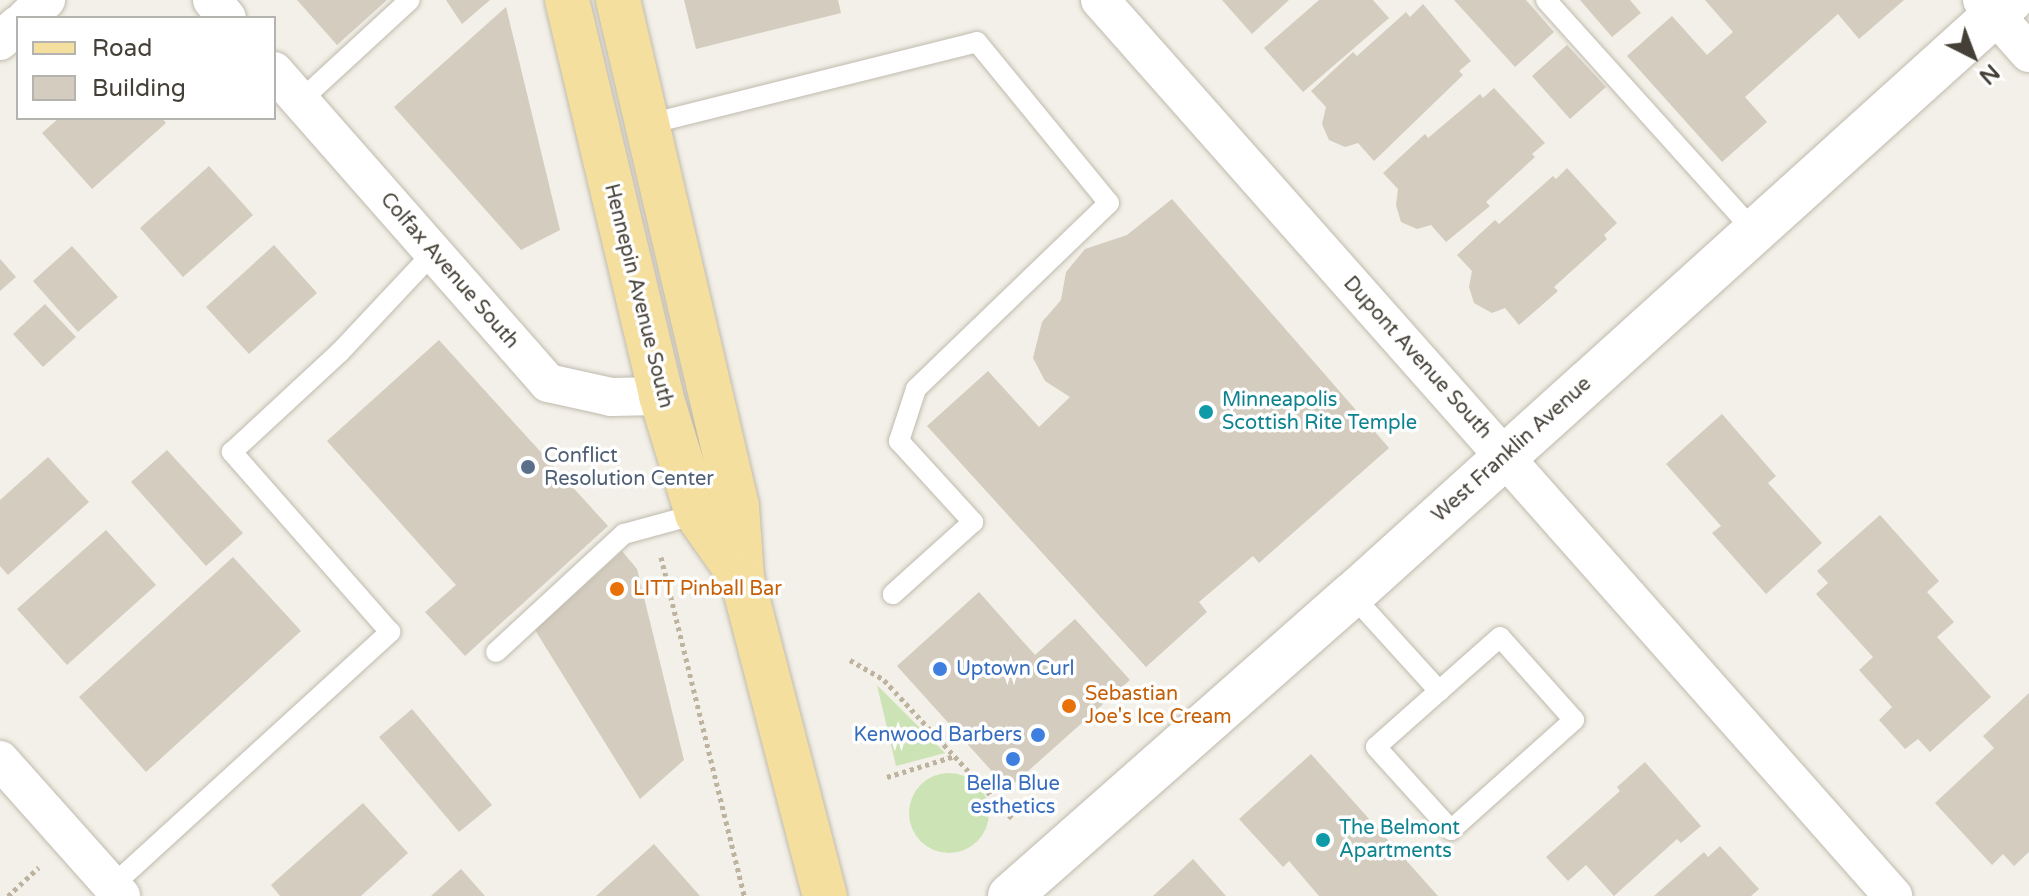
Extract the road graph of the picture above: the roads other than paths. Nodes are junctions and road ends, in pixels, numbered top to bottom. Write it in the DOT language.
graph roads {
  1 [pos="46,0"];
  2 [pos="212,0"];
  3 [pos="410,0"];
  4 [pos="567,0"];
  5 [pos="618,0"];
  6 [pos="1100,0"];
  7 [pos="1546,0"];
  8 [pos="1996,5"];
  9 [pos="28,16"];
  10 [pos="225,16"];
  11 [pos="16,27"];
  12 [pos="0,41"];
  13 [pos="2029,53"];
  14 [pos="276,73"];
  15 [pos="300,101"];
  16 [pos="649,124"];
  17 [pos="1754,231"];
  18 [pos="433,253"];
  19 [pos="661,396"];
  20 [pos="1504,456"];
  21 [pos="697,514"];
  22 [pos="742,578"];
  23 [pos="893,594"];
  24 [pos="1352,595"];
  25 [pos="496,652"];
  26 [pos="1439,691"];
  27 [pos="0,760"];
  28 [pos="117,891"];
  29 [pos="825,896"];
  30 [pos="1010,896"];
  31 [pos="1893,896"];
  1 -- 9 [label="street"];
  2 -- 10 [label="street"];
  3 -- 15 [label="lane"];
  4 -- 19 [label="main road, Hennepin Avenue South"];
  5 -- 16 [label="main road, Hennepin Avenue South"];
  6 -- 20 [label="street, Dupont Avenue South"];
  7 -- 17 [label="lane"];
  8 -- 13 [label="street"];
  8 -- 17 [label="street, West Franklin Avenue"];
  11 -- 12 [label="street"];
  14 -- 15 [label="street, Colfax Avenue South"];
  15 -- 18 [label="street, Colfax Avenue South"];
  16 -- 22 [label="main road, Hennepin Avenue South"];
  16 -- 23 [label="lane"];
  17 -- 20 [label="street, West Franklin Avenue"];
  18 -- 19 [label="street, Colfax Avenue South"];
  18 -- 28 [label="lane"];
  19 -- 21 [label="main road, Hennepin Avenue South"];
  20 -- 24 [label="street, West Franklin Avenue"];
  20 -- 31 [label="street, Dupont Avenue South"];
  21 -- 22 [label="main road, Hennepin Avenue South"];
  21 -- 25 [label="lane"];
  22 -- 29 [label="main road, Hennepin Avenue South"];
  24 -- 26 [label="lane"];
  24 -- 30 [label="street, West Franklin Avenue"];
  26 -- 26 [label="lane"];
  27 -- 28 [label="street"];
}
